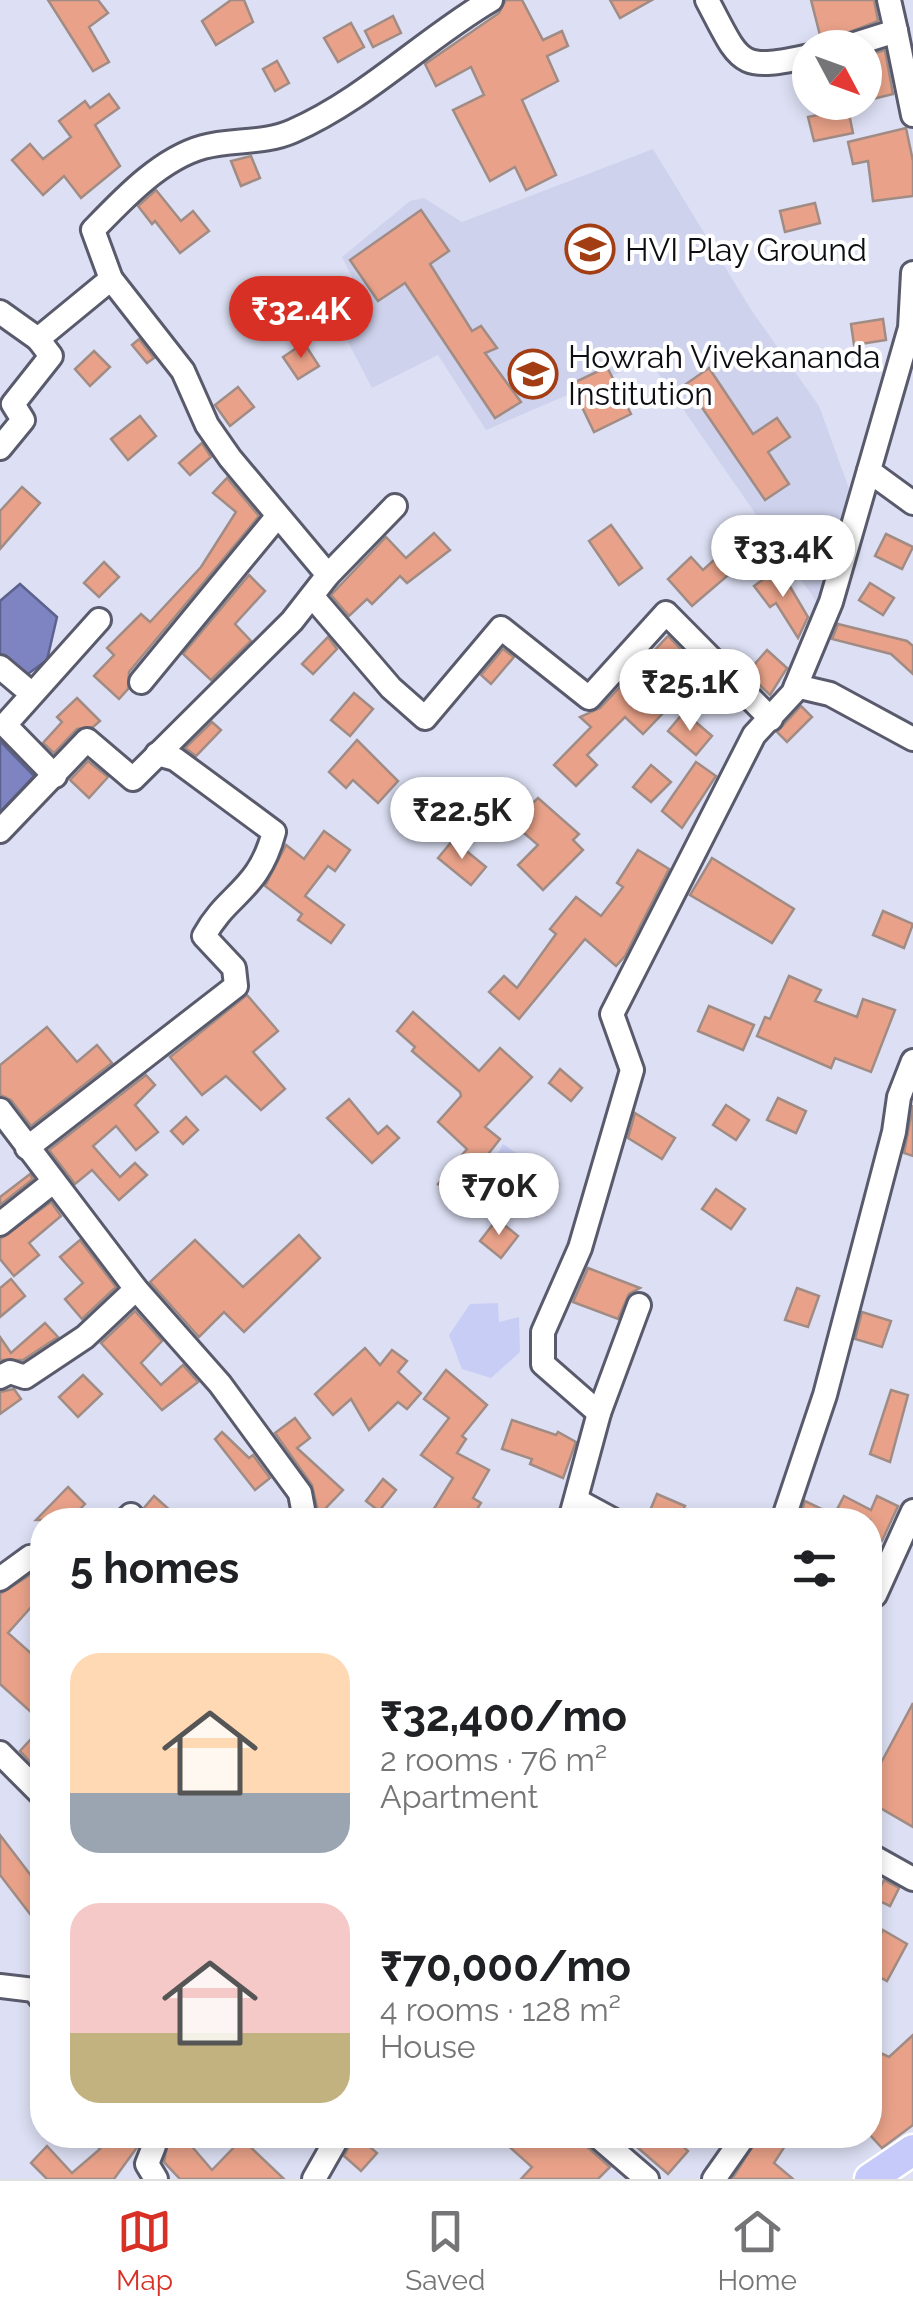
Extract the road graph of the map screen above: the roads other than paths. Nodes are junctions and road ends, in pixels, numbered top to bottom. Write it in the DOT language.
graph roads {
  1 [pos="491,0"];
  2 [pos="708,0"];
  3 [pos="889,0"];
  4 [pos="896,32"];
  5 [pos="882,36"];
  6 [pos="792,60"];
  7 [pos="913,115"];
  8 [pos="913,273"];
  9 [pos="111,279"];
  10 [pos="0,312"];
  11 [pos="38,340"];
  12 [pos="0,448"];
  13 [pos="869,471"];
  14 [pos="913,503"];
  15 [pos="394,506"];
  16 [pos="276,518"];
  17 [pos="328,575"];
  18 [pos="312,596"];
  19 [pos="98,620"];
  20 [pos="0,667"];
  21 [pos="141,682"];
  22 [pos="796,686"];
  23 [pos="32,694"];
  24 [pos="771,719"];
  25 [pos="913,739"];
  26 [pos="157,754"];
  27 [pos="56,776"];
  28 [pos="0,831"];
  29 [pos="913,1061"];
  30 [pos="0,1110"];
  31 [pos="27,1148"];
  32 [pos="53,1182"];
  33 [pos="0,1224"];
  34 [pos="136,1289"];
  35 [pos="639,1305"];
  36 [pos="0,1378"];
  37 [pos="598,1413"];
  38 [pos="303,1508"];
  39 [pos="574,1508"];
  40 [pos="787,1508"];
  41 [pos="913,1511"];
  42 [pos="30,1557"];
  43 [pos="0,1579"];
  44 [pos="882,1580"];
  45 [pos="0,1754"];
  46 [pos="30,1777"];
  47 [pos="882,1862"];
  48 [pos="913,1879"];
  49 [pos="0,1986"];
  50 [pos="30,1990"];
  51 [pos="153,2148"];
  52 [pos="334,2148"];
  53 [pos="611,2148"];
  54 [pos="736,2148"];
  55 [pos="913,2150"];
  56 [pos="323,2175"];
  57 [pos="156,2179"];
  58 [pos="647,2179"];
  59 [pos="714,2179"];
  60 [pos="870,2179"];
  1 -- 9 [label="street"];
  2 -- 6 [label="street"];
  3 -- 4 [label="street"];
  4 -- 5 [label="street"];
  4 -- 7 [label="street"];
  8 -- 13 [label="street"];
  9 -- 11 [label="street"];
  9 -- 16 [label="street"];
  10 -- 11 [label="street"];
  11 -- 12 [label="street"];
  13 -- 14 [label="street"];
  13 -- 22 [label="street"];
  15 -- 17 [label="street"];
  16 -- 17 [label="street"];
  16 -- 21 [label="street"];
  17 -- 18 [label="street"];
  18 -- 24 [label="street"];
  18 -- 26 [label="street"];
  19 -- 23 [label="street"];
  20 -- 23 [label="street"];
  22 -- 24 [label="street"];
  22 -- 25 [label="street"];
  23 -- 27 [label="street"];
  24 -- 37 [label="street"];
  26 -- 27 [label="street"];
  26 -- 31 [label="street"];
  27 -- 28 [label="street"];
  29 -- 40 [label="street"];
  30 -- 31 [label="street"];
  31 -- 32 [label="street"];
  32 -- 33 [label="street"];
  32 -- 34 [label="street"];
  34 -- 36 [label="street"];
  34 -- 38 [label="street"];
  35 -- 37 [label="street"];
  37 -- 39 [label="street"];
  41 -- 44 [label="street"];
  42 -- 43 [label="street"];
  45 -- 46 [label="street"];
  47 -- 48 [label="street"];
  49 -- 50 [label="street"];
  51 -- 57 [label="street"];
  52 -- 56 [label="street"];
  53 -- 58 [label="street"];
  54 -- 59 [label="street"];
  55 -- 60 [label="main road"];
}
